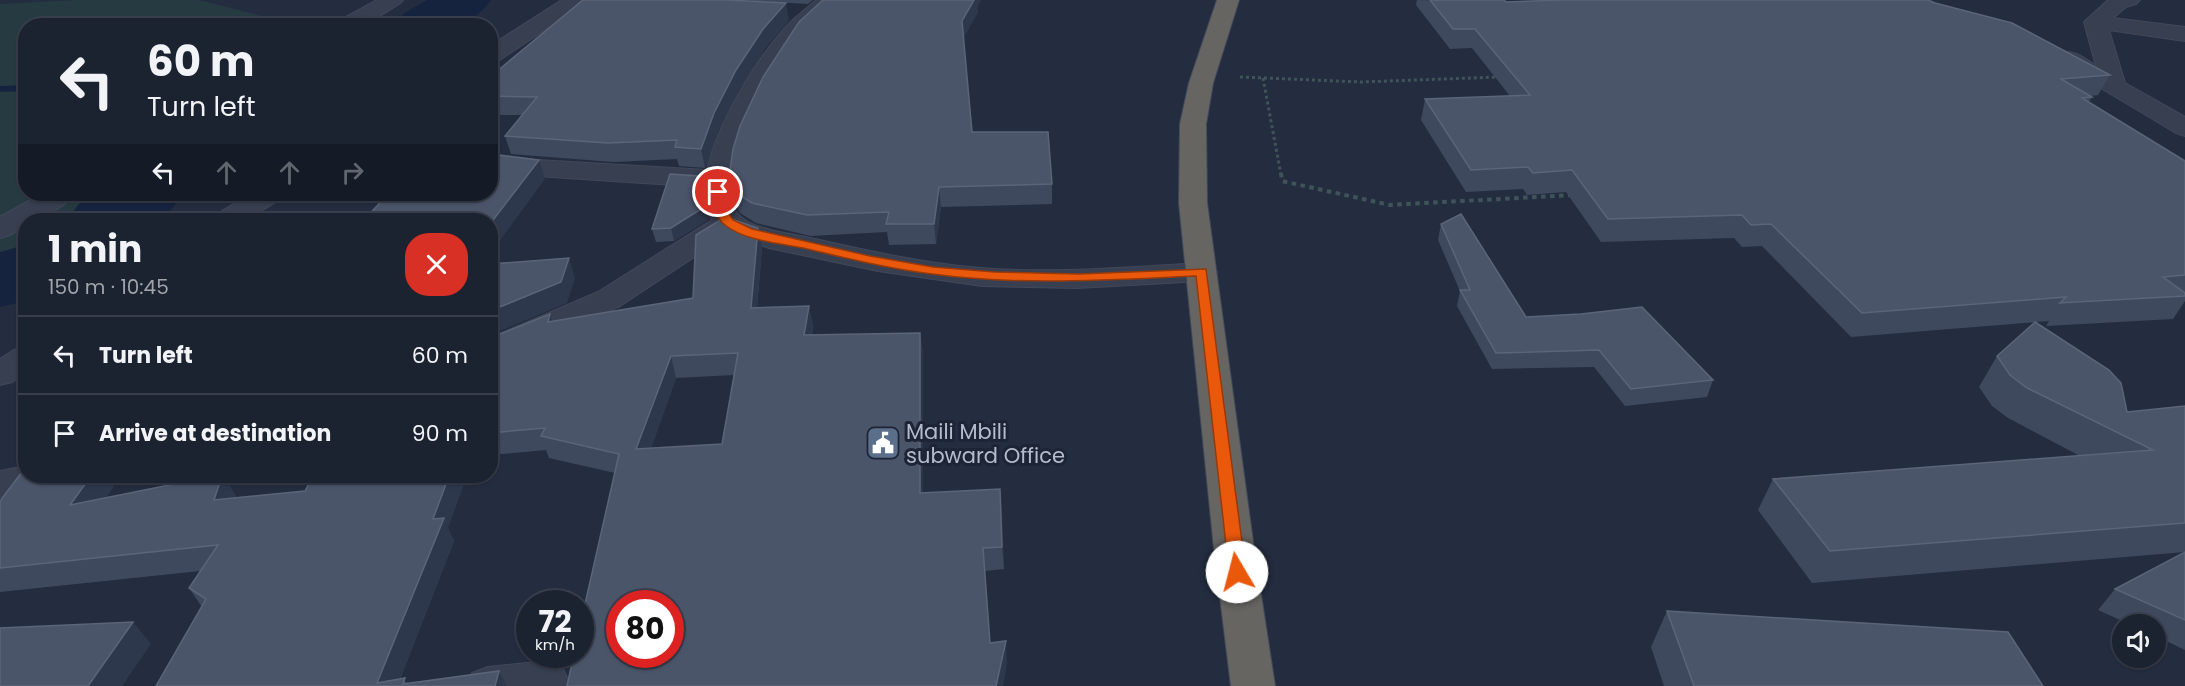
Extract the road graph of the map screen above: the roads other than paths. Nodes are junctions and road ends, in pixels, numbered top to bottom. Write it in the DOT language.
graph roads {
  1 [pos="392,0"];
  2 [pos="576,0"];
  3 [pos="586,0"];
  4 [pos="1228,0"];
  5 [pos="2129,0"];
  6 [pos="598,1"];
  7 [pos="810,8"];
  8 [pos="361,18"];
  9 [pos="2095,22"];
  10 [pos="2185,34"];
  11 [pos="498,51"];
  12 [pos="2052,51"];
  13 [pos="2114,87"];
  14 [pos="2185,128"];
  15 [pos="498,163"];
  16 [pos="718,179"];
  17 [pos="48,201"];
  18 [pos="258,201"];
  19 [pos="27,213"];
  20 [pos="238,213"];
  21 [pos="18,218"];
  22 [pos="728,222"];
  23 [pos="0,229"];
  24 [pos="1202,272"];
  25 [pos="498,348"];
  26 [pos="18,362"];
  27 [pos="0,374"];
  28 [pos="18,480"];
  29 [pos="0,484"];
  30 [pos="488,686"];
  31 [pos="544,686"];
  32 [pos="1253,686"];
  1 -- 8 [label="street"];
  2 -- 11 [label="street"];
  3 -- 6 [label="street"];
  4 -- 24 [label="highway"];
  5 -- 9 [label="street"];
  7 -- 16 [label="street"];
  9 -- 10 [label="street"];
  9 -- 13 [label="street"];
  12 -- 13 [label="street"];
  13 -- 14 [label="street"];
  15 -- 16 [label="street"];
  16 -- 22 [label="street"];
  17 -- 19 [label="street"];
  18 -- 20 [label="street"];
  21 -- 23 [label="street"];
  22 -- 24 [label="street"];
  22 -- 25 [label="street"];
  24 -- 32 [label="highway"];
  26 -- 27 [label="street"];
  28 -- 29 [label="street"];
  30 -- 31 [label="street"];
}
